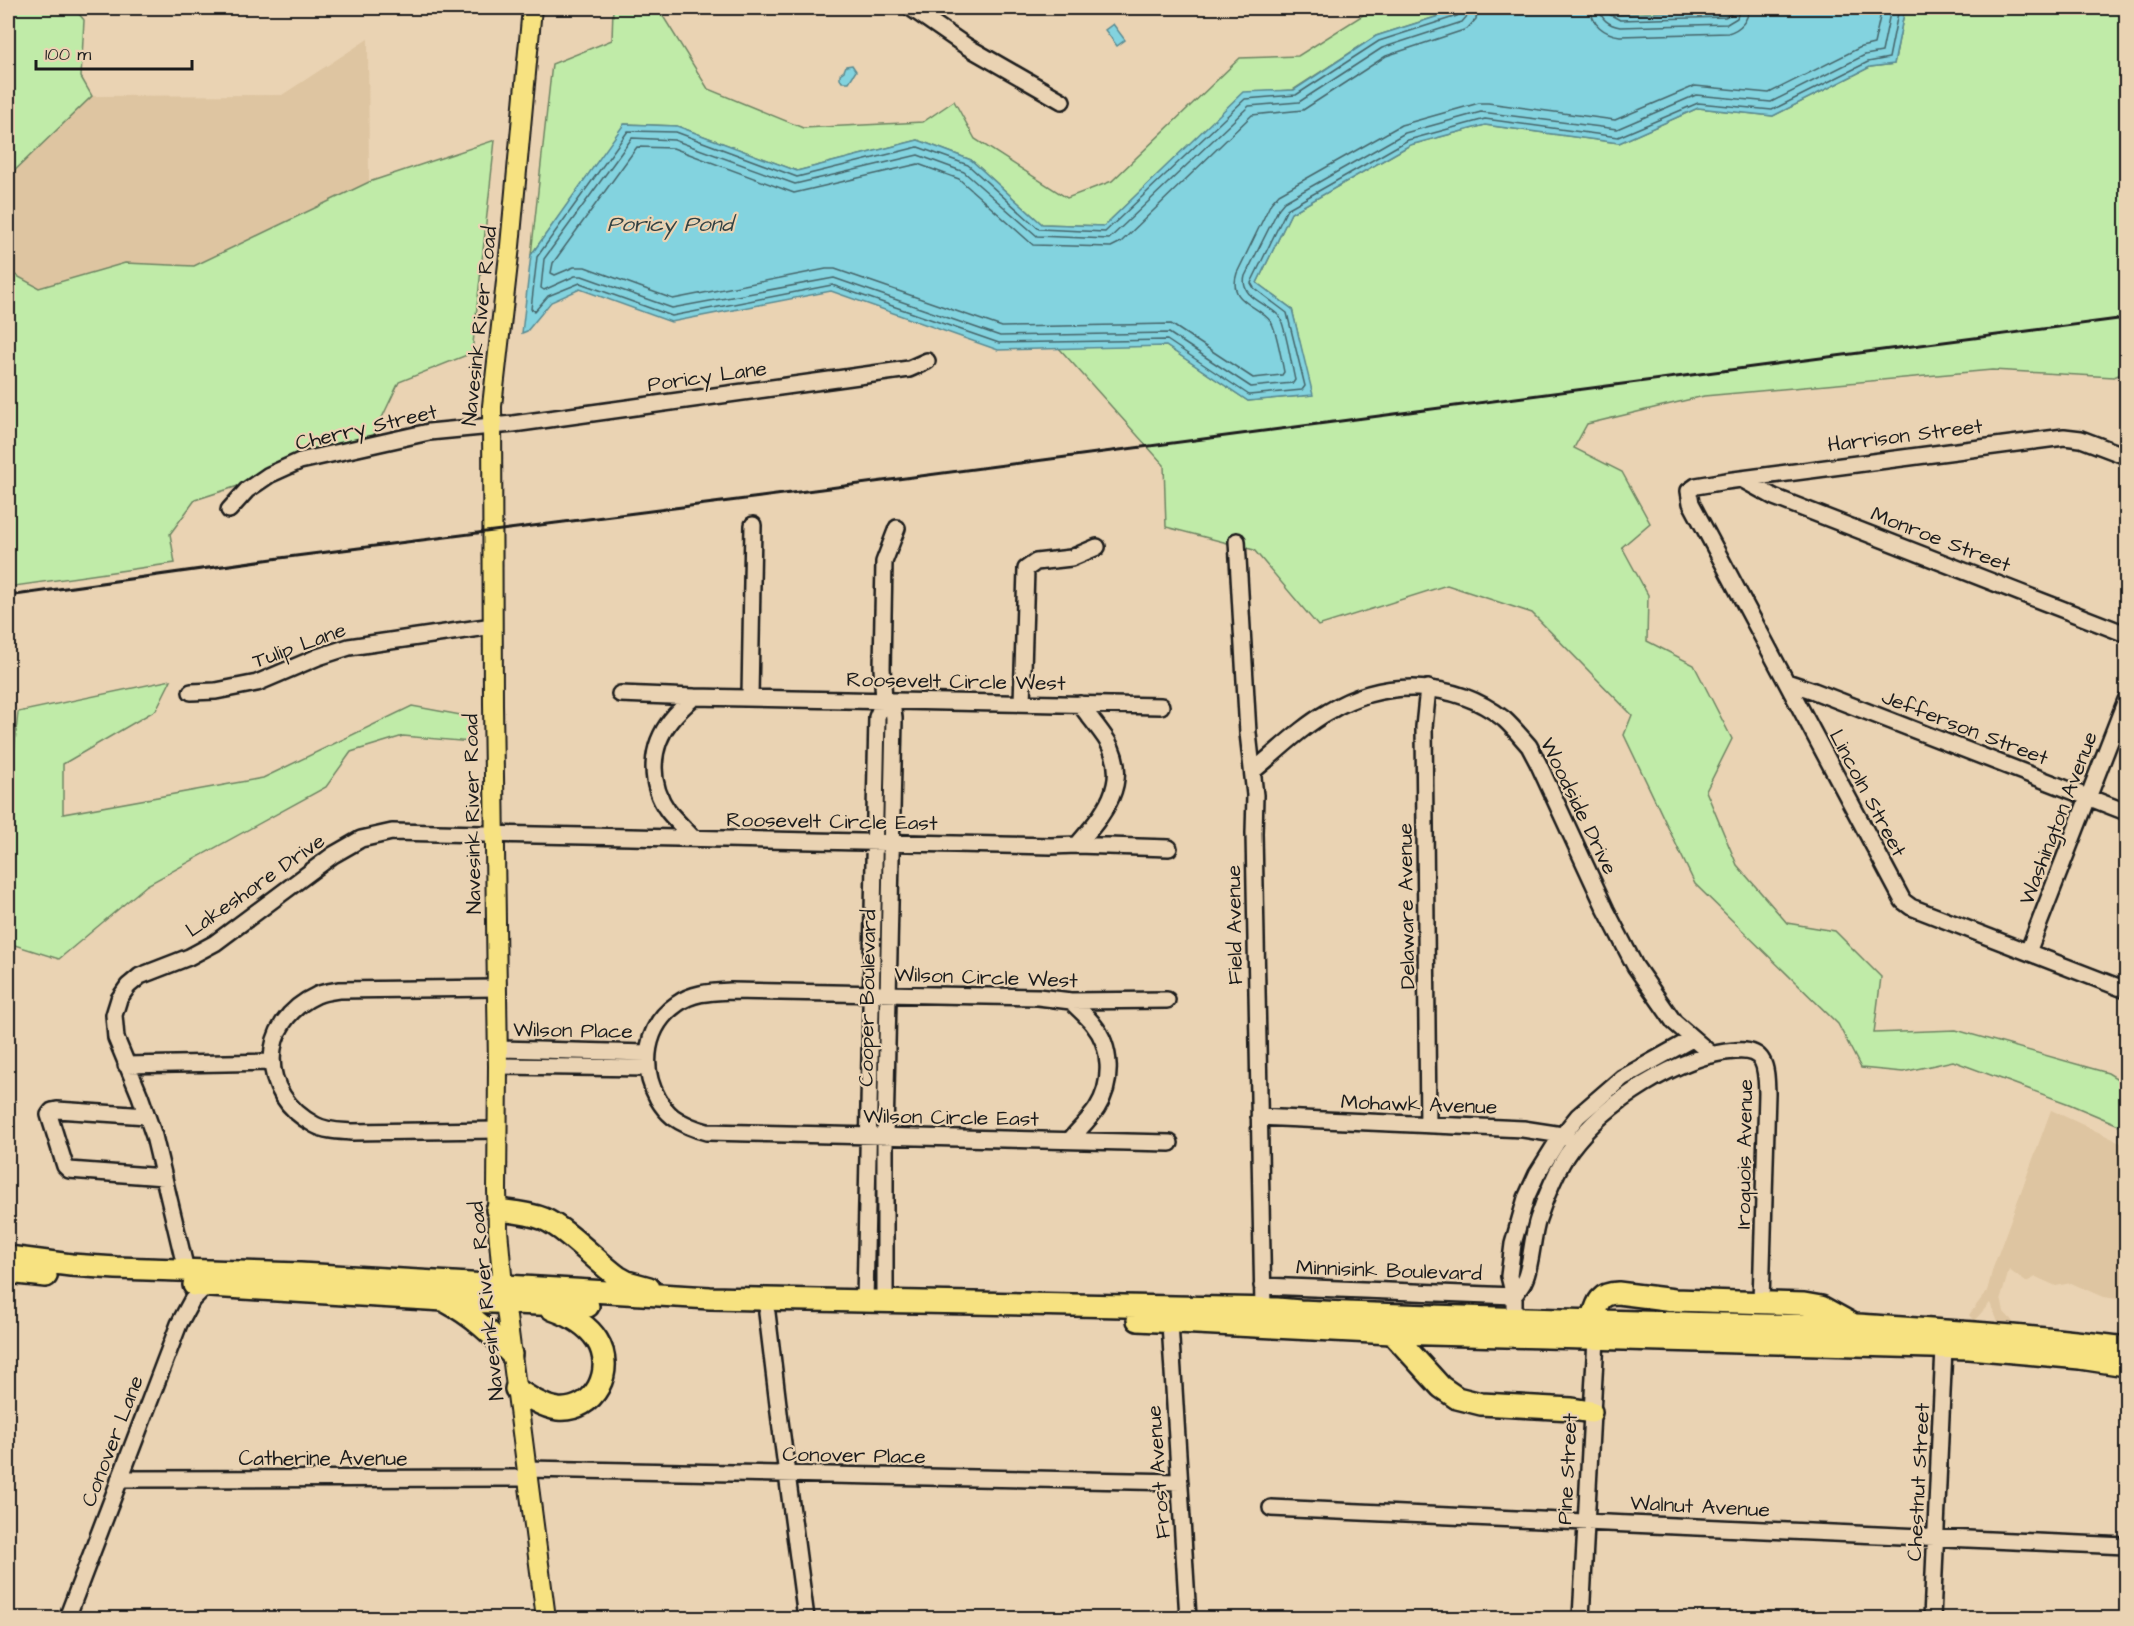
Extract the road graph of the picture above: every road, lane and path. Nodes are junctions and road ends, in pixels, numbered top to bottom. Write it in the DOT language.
graph roads {
  1 [pos="532,8"];
  2 [pos="911,8"];
  3 [pos="1062,101"];
  4 [pos="927,361"];
  5 [pos="491,426"];
  6 [pos="2127,456"];
  7 [pos="1743,480"];
  8 [pos="1689,491"];
  9 [pos="229,510"];
  10 [pos="753,525"];
  11 [pos="897,528"];
  12 [pos="1237,541"];
  13 [pos="1097,547"];
  14 [pos="493,626"];
  15 [pos="2127,634"];
  16 [pos="1787,682"];
  17 [pos="1428,688"];
  18 [pos="191,692"];
  19 [pos="620,694"];
  20 [pos="694,697"];
  21 [pos="750,698"];
  22 [pos="885,700"];
  23 [pos="2127,700"];
  24 [pos="1022,703"];
  25 [pos="1080,704"];
  26 [pos="1161,706"];
  27 [pos="1253,771"];
  28 [pos="2088,797"];
  29 [pos="2127,812"];
  30 [pos="495,834"];
  31 [pos="693,838"];
  32 [pos="875,843"];
  33 [pos="891,843"];
  34 [pos="1077,845"];
  35 [pos="1168,848"];
  36 [pos="2028,952"];
  37 [pos="496,988"];
  38 [pos="2127,990"];
  39 [pos="872,994"];
  40 [pos="888,994"];
  41 [pos="1167,1000"];
  42 [pos="1071,1001"];
  43 [pos="1692,1039"];
  44 [pos="1713,1054"];
  45 [pos="498,1058"];
  46 [pos="647,1061"];
  47 [pos="271,1062"];
  48 [pos="126,1065"];
  49 [pos="147,1116"];
  50 [pos="1259,1117"];
  51 [pos="1428,1125"];
  52 [pos="498,1130"];
  53 [pos="1563,1135"];
  54 [pos="868,1136"];
  55 [pos="885,1137"];
  56 [pos="1070,1140"];
  57 [pos="1170,1143"];
  58 [pos="1575,1144"];
  59 [pos="164,1177"];
  60 [pos="498,1210"];
  61 [pos="8,1257"];
  62 [pos="186,1270"];
  63 [pos="8,1272"];
  64 [pos="207,1285"];
  65 [pos="1262,1286"];
  66 [pos="504,1294"];
  67 [pos="679,1296"];
  68 [pos="444,1300"];
  69 [pos="875,1301"];
  70 [pos="1761,1302"];
  71 [pos="540,1304"];
  72 [pos="1514,1306"];
  73 [pos="1263,1308"];
  74 [pos="767,1313"];
  75 [pos="1170,1323"];
  76 [pos="1855,1325"];
  77 [pos="1594,1330"];
  78 [pos="1392,1333"];
  79 [pos="1944,1348"];
  80 [pos="2127,1348"];
  81 [pos="511,1354"];
  82 [pos="2127,1365"];
  83 [pos="516,1389"];
  84 [pos="1591,1412"];
  85 [pos="526,1474"];
  86 [pos="787,1474"];
  87 [pos="119,1479"];
  88 [pos="1180,1482"];
  89 [pos="1271,1508"];
  90 [pos="1585,1522"];
  91 [pos="1936,1538"];
  92 [pos="2127,1546"];
  93 [pos="67,1618"];
  94 [pos="546,1618"];
  95 [pos="806,1618"];
  96 [pos="1188,1618"];
  97 [pos="1581,1618"];
  98 [pos="1932,1618"];
  1 -- 5 [label="main road, Navesink River Road"];
  2 -- 3 [label="street"];
  4 -- 5 [label="street, Poricy Lane"];
  5 -- 9 [label="street, Cherry Street"];
  5 -- 14 [label="main road, Navesink River Road"];
  6 -- 7 [label="street, Harrison Street"];
  7 -- 8 [label="street, Harrison Street"];
  7 -- 15 [label="street, Monroe Street"];
  8 -- 16 [label="street, Lincoln Street"];
  10 -- 21 [label="street"];
  11 -- 22 [label="street, Cooper Boulevard"];
  12 -- 27 [label="street, Field Avenue"];
  13 -- 24 [label="street"];
  14 -- 18 [label="street, Tulip Lane"];
  14 -- 30 [label="main road, Navesink River Road"];
  16 -- 28 [label="street, Jefferson Street"];
  16 -- 36 [label="street, Lincoln Street"];
  17 -- 27 [label="street, Woodside Drive"];
  17 -- 43 [label="street, Woodside Drive"];
  17 -- 51 [label="street, Delaware Avenue"];
  19 -- 20 [label="street"];
  20 -- 21 [label="street, Roosevelt Circle West"];
  20 -- 31 [label="street"];
  21 -- 22 [label="street, Roosevelt Circle West"];
  22 -- 24 [label="street, Roosevelt Circle West"];
  22 -- 32 [label="street, Cooper Boulevard"];
  22 -- 33 [label="street, Cooper Boulevard"];
  23 -- 28 [label="street, Washington Avenue"];
  24 -- 25 [label="street, Roosevelt Circle West"];
  25 -- 26 [label="street, Roosevelt Circle West"];
  25 -- 34 [label="street"];
  27 -- 50 [label="street, Field Avenue"];
  28 -- 29 [label="street, Jefferson Street"];
  28 -- 36 [label="street, Washington Avenue"];
  30 -- 31 [label="street, Roosevelt Circle East"];
  30 -- 37 [label="main road, Navesink River Road"];
  30 -- 48 [label="street, Lakeshore Drive"];
  31 -- 32 [label="street, Roosevelt Circle East"];
  32 -- 33 [label="street, Roosevelt Circle East"];
  32 -- 39 [label="street, Cooper Boulevard"];
  33 -- 34 [label="street, Roosevelt Circle East"];
  33 -- 40 [label="street, Cooper Boulevard"];
  34 -- 35 [label="street, Roosevelt Circle East"];
  36 -- 38 [label="street, Lincoln Street"];
  37 -- 45 [label="main road, Navesink River Road"];
  37 -- 47 [label="street"];
  39 -- 40 [label="street, Wilson Circle West"];
  39 -- 46 [label="street, Wilson Circle West"];
  39 -- 54 [label="street, Cooper Boulevard"];
  40 -- 42 [label="street, Wilson Circle West"];
  40 -- 55 [label="street, Cooper Boulevard"];
  41 -- 42 [label="street, Wilson Circle West"];
  42 -- 56 [label="street"];
  43 -- 44 [label="street, Woodside Drive"];
  43 -- 53 [label="street"];
  44 -- 58 [label="street"];
  44 -- 70 [label="street, Iroquois Avenue"];
  45 -- 46 [label="street, Wilson Place"];
  45 -- 52 [label="main road, Navesink River Road"];
  46 -- 54 [label="street, Wilson Circle East"];
  47 -- 48 [label="street"];
  47 -- 52 [label="street"];
  48 -- 49 [label="street, Lakeshore Drive"];
  49 -- 59 [label="street, Lakeshore Drive"];
  49 -- 59 [label="street"];
  50 -- 51 [label="street, Mohawk Avenue"];
  50 -- 65 [label="street, Field Avenue"];
  51 -- 53 [label="street, Mohawk Avenue"];
  52 -- 60 [label="main road, Navesink River Road"];
  53 -- 58 [label="street, Mohawk Avenue"];
  53 -- 72 [label="street"];
  54 -- 55 [label="street, Wilson Circle East"];
  54 -- 69 [label="street, Cooper Boulevard"];
  55 -- 56 [label="street, Wilson Circle East"];
  55 -- 69 [label="street, Cooper Boulevard"];
  56 -- 57 [label="street, Wilson Circle East"];
  58 -- 72 [label="street"];
  59 -- 62 [label="street, Lakeshore Drive"];
  60 -- 66 [label="main road, Navesink River Road"];
  60 -- 67 [label="highway"];
  61 -- 62 [label="highway"];
  62 -- 66 [label="highway"];
  63 -- 64 [label="highway"];
  64 -- 68 [label="highway"];
  64 -- 87 [label="street, Conover Lane"];
  65 -- 72 [label="street, Minnisink Boulevard"];
  65 -- 73 [label="street, Field Avenue"];
  66 -- 67 [label="highway"];
  66 -- 68 [label="highway"];
  66 -- 71 [label="highway"];
  66 -- 81 [label="main road, Navesink River Road"];
  67 -- 69 [label="highway"];
  68 -- 81 [label="highway"];
  69 -- 73 [label="highway"];
  70 -- 76 [label="highway"];
  70 -- 77 [label="highway"];
  71 -- 74 [label="highway"];
  71 -- 83 [label="highway"];
  72 -- 73 [label="highway"];
  72 -- 77 [label="highway"];
  74 -- 75 [label="highway"];
  74 -- 86 [label="street"];
  75 -- 78 [label="highway"];
  75 -- 88 [label="street, Frost Avenue"];
  76 -- 77 [label="highway"];
  76 -- 80 [label="highway"];
  77 -- 78 [label="highway"];
  77 -- 79 [label="highway"];
  77 -- 84 [label="street, Pine Street"];
  78 -- 84 [label="highway"];
  79 -- 82 [label="highway"];
  79 -- 91 [label="street, Chestnut Street"];
  81 -- 83 [label="main road, Navesink River Road"];
  83 -- 85 [label="main road, Navesink River Road"];
  84 -- 90 [label="street, Pine Street"];
  85 -- 86 [label="street, Conover Place"];
  85 -- 87 [label="street, Catherine Avenue"];
  85 -- 94 [label="main road, Navesink River Road"];
  86 -- 88 [label="street, Conover Place"];
  86 -- 95 [label="street"];
  87 -- 93 [label="street, Conover Lane"];
  88 -- 96 [label="street, Frost Avenue"];
  89 -- 90 [label="street, Walnut Avenue"];
  90 -- 91 [label="street, Walnut Avenue"];
  90 -- 97 [label="street, Pine Street"];
  91 -- 92 [label="street, Walnut Avenue"];
  91 -- 98 [label="street, Chestnut Street"];
}
